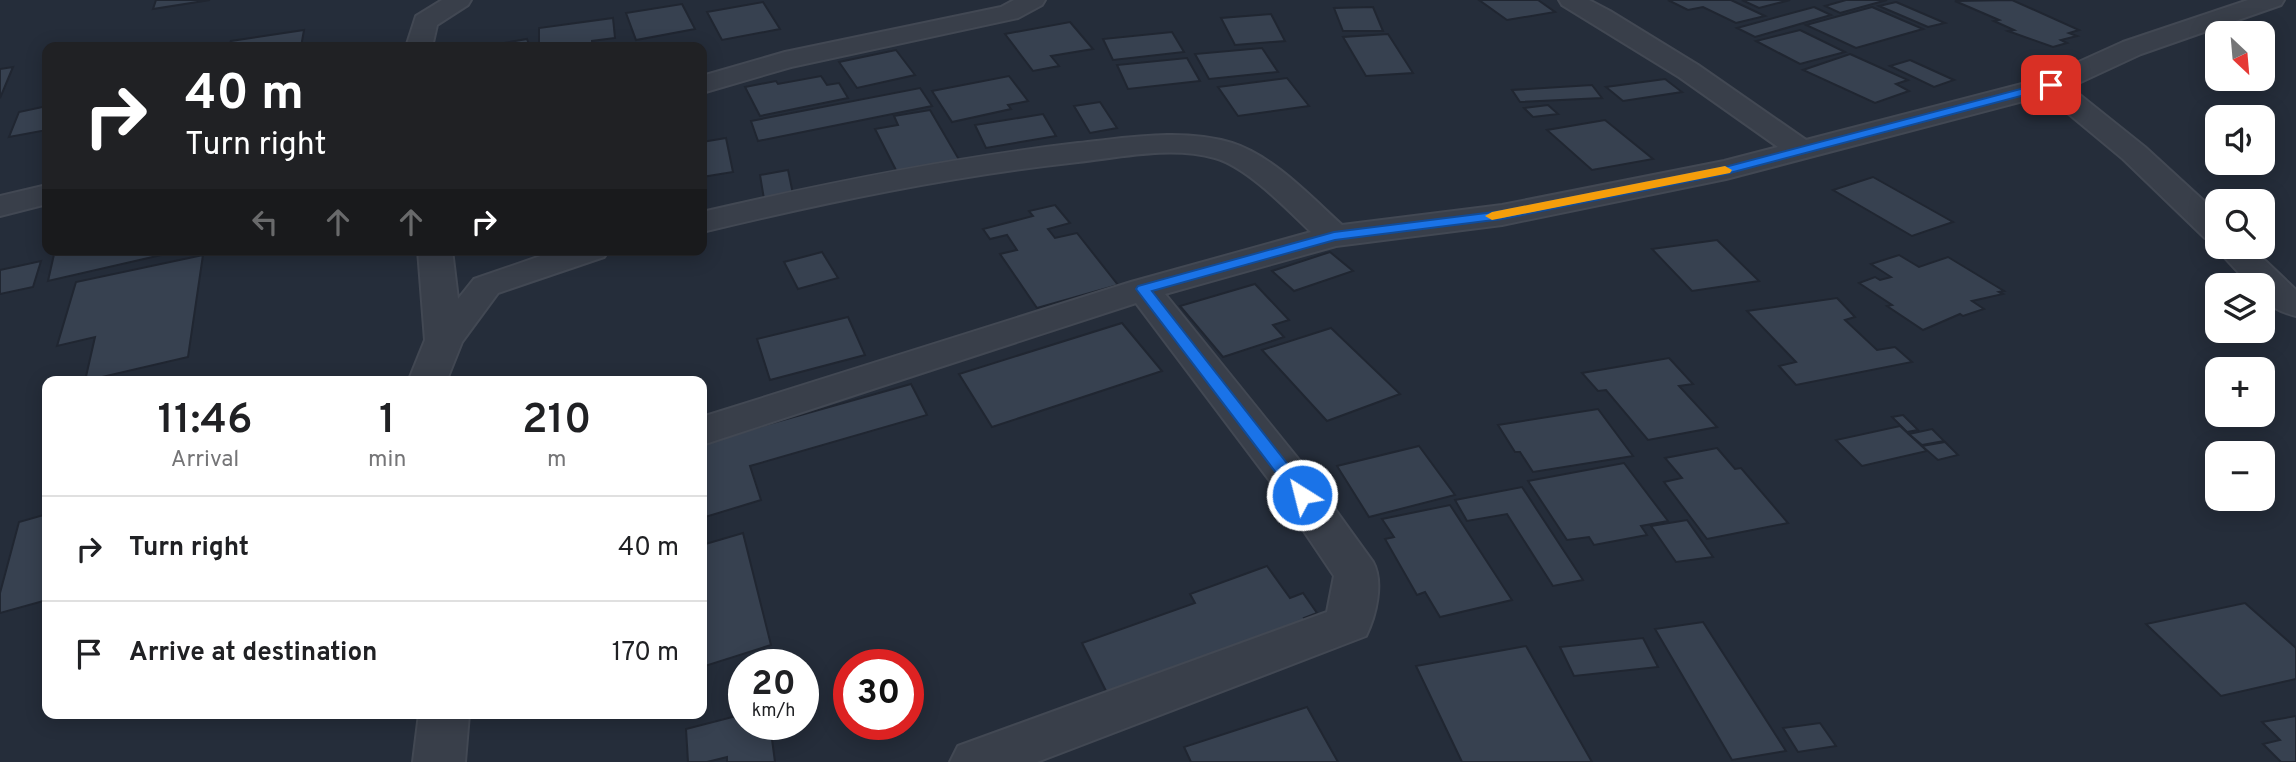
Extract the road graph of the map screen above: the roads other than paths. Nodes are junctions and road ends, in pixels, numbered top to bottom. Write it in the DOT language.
graph roads {
  1 [pos="459,0"];
  2 [pos="1033,0"];
  3 [pos="1571,0"];
  4 [pos="2272,0"];
  5 [pos="420,42"];
  6 [pos="707,83"];
  7 [pos="2051,85"];
  8 [pos="1801,150"];
  9 [pos="42,196"];
  10 [pos="0,206"];
  11 [pos="2205,220"];
  12 [pos="707,221"];
  13 [pos="1334,236"];
  14 [pos="436,256"];
  15 [pos="574,256"];
  16 [pos="2244,259"];
  17 [pos="1143,289"];
  18 [pos="2296,304"];
  19 [pos="444,340"];
  20 [pos="429,376"];
  21 [pos="707,429"];
  22 [pos="443,719"];
  23 [pos="439,762"];
  24 [pos="976,762"];
  1 -- 5 [label="street"];
  2 -- 6 [label="street"];
  3 -- 8 [label="street"];
  4 -- 7 [label="street"];
  7 -- 8 [label="street"];
  7 -- 11 [label="street"];
  8 -- 13 [label="street"];
  9 -- 10 [label="street"];
  12 -- 13 [label="street"];
  13 -- 17 [label="street"];
  14 -- 19 [label="street"];
  15 -- 19 [label="street"];
  16 -- 18 [label="street"];
  17 -- 21 [label="street"];
  17 -- 24 [label="street"];
  19 -- 20 [label="street"];
  22 -- 23 [label="street"];
}
